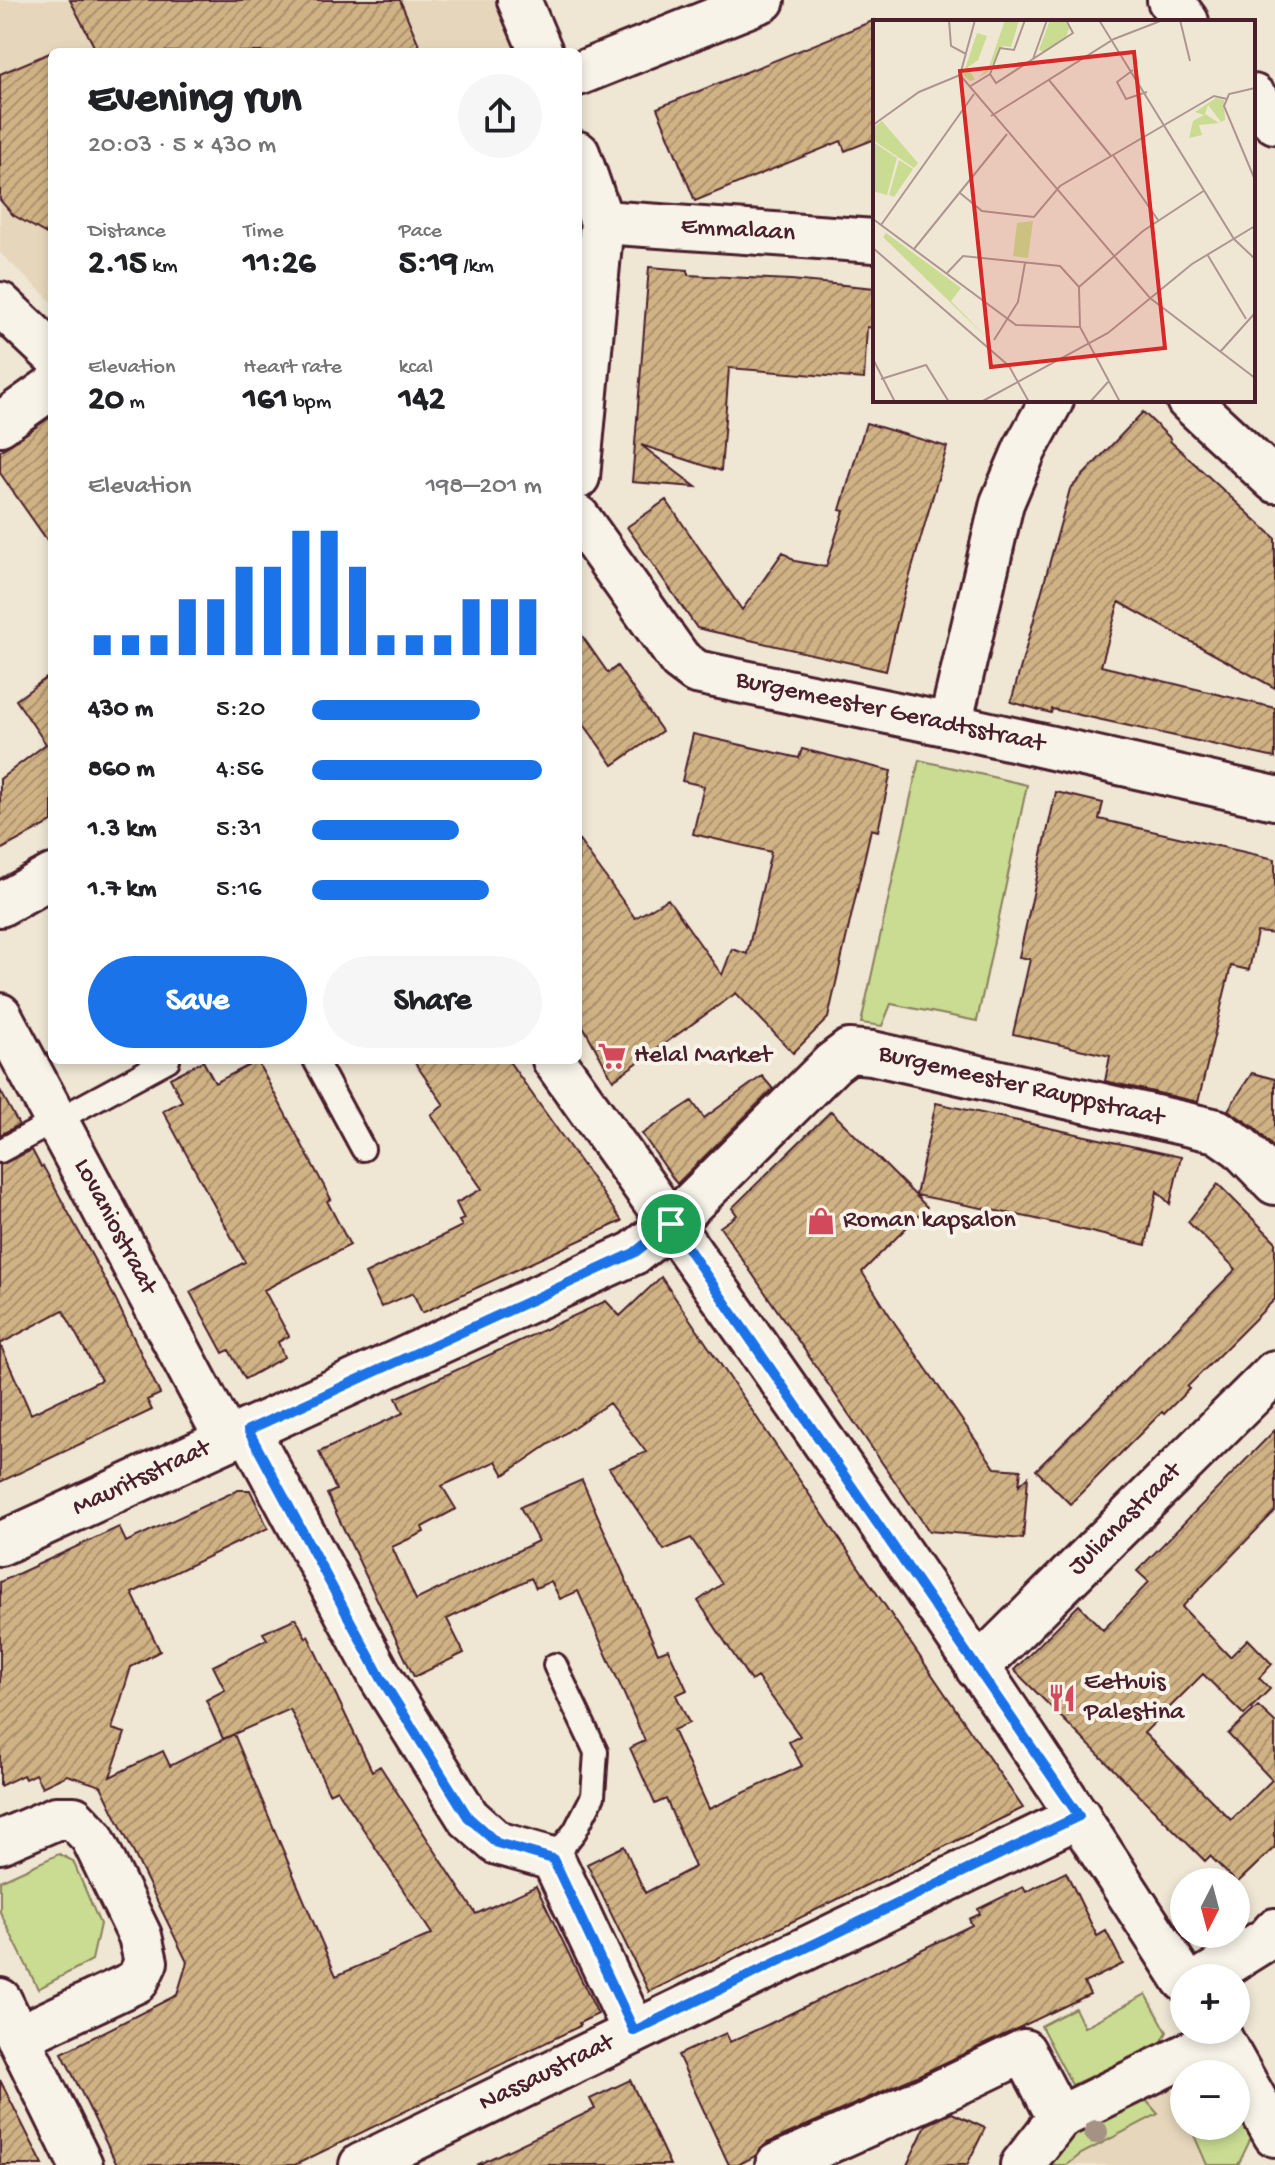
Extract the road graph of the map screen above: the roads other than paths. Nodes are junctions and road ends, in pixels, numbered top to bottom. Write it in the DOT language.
graph roads {
  1 [pos="519,0"];
  2 [pos="763,0"];
  3 [pos="539,48"];
  4 [pos="582,72"];
  5 [pos="1255,99"];
  6 [pos="1275,121"];
  7 [pos="582,164"];
  8 [pos="602,222"];
  9 [pos="873,241"];
  10 [pos="0,304"];
  11 [pos="48,349"];
  12 [pos="48,390"];
  13 [pos="1051,402"];
  14 [pos="1190,402"];
  15 [pos="0,424"];
  16 [pos="582,434"];
  17 [pos="1275,481"];
  18 [pos="582,523"];
  19 [pos="950,725"];
  20 [pos="1275,798"];
  21 [pos="48,878"];
  22 [pos="0,905"];
  23 [pos="0,1015"];
  24 [pos="161,1064"];
  25 [pos="317,1064"];
  26 [pos="557,1064"];
  27 [pos="57,1120"];
  28 [pos="363,1149"];
  29 [pos="0,1151"];
  30 [pos="1275,1183"];
  31 [pos="671,1224"];
  32 [pos="1275,1372"];
  33 [pos="237,1435"];
  34 [pos="0,1544"];
  35 [pos="555,1665"];
  36 [pos="977,1668"];
  37 [pos="1079,1816"];
  38 [pos="0,1842"];
  39 [pos="553,1859"];
  40 [pos="1275,1930"];
  41 [pos="1174,1964"];
  42 [pos="1226,1964"];
  43 [pos="0,2000"];
  44 [pos="634,2031"];
  45 [pos="18,2037"];
  46 [pos="1199,2044"];
  47 [pos="1224,2044"];
  48 [pos="1059,2118"];
  49 [pos="1275,2136"];
  50 [pos="81,2165"];
  51 [pos="361,2165"];
  52 [pos="777,2165"];
  53 [pos="1022,2165"];
  54 [pos="1264,2165"];
  1 -- 3 [label="street"];
  2 -- 4 [label="street"];
  5 -- 6 [label="main road"];
  7 -- 8 [label="street"];
  8 -- 9 [label="street, Emmalaan"];
  8 -- 16 [label="street"];
  10 -- 11 [label="street"];
  12 -- 15 [label="street"];
  13 -- 19 [label="street"];
  14 -- 17 [label="street"];
  18 -- 19 [label="street, Burgemeester Geradtsstraat"];
  19 -- 20 [label="street, Burgemeester Geradtsstraat"];
  21 -- 22 [label="street"];
  23 -- 27 [label="street, Lovaniostraat"];
  24 -- 27 [label="lane"];
  25 -- 28 [label="lane"];
  26 -- 31 [label="street"];
  27 -- 29 [label="lane"];
  27 -- 33 [label="street, Lovaniostraat"];
  30 -- 31 [label="street, Burgemeester Rauppstraat"];
  31 -- 33 [label="street, Mauritsstraat"];
  31 -- 36 [label="street"];
  32 -- 36 [label="street, Julianastraat"];
  33 -- 34 [label="street, Mauritsstraat"];
  33 -- 39 [label="street, Lovaniostraat"];
  35 -- 39 [label="lane"];
  36 -- 37 [label="street"];
  37 -- 41 [label="street"];
  37 -- 44 [label="street, Nassaustraat"];
  38 -- 45 [label="street"];
  39 -- 44 [label="street"];
  40 -- 42 [label="street"];
  43 -- 45 [label="street"];
  44 -- 51 [label="street, Nassaustraat"];
  45 -- 50 [label="street"];
  46 -- 48 [label="street"];
  47 -- 49 [label="street"];
  48 -- 52 [label="street"];
  48 -- 53 [label="street"];
  49 -- 54 [label="street"];
}
